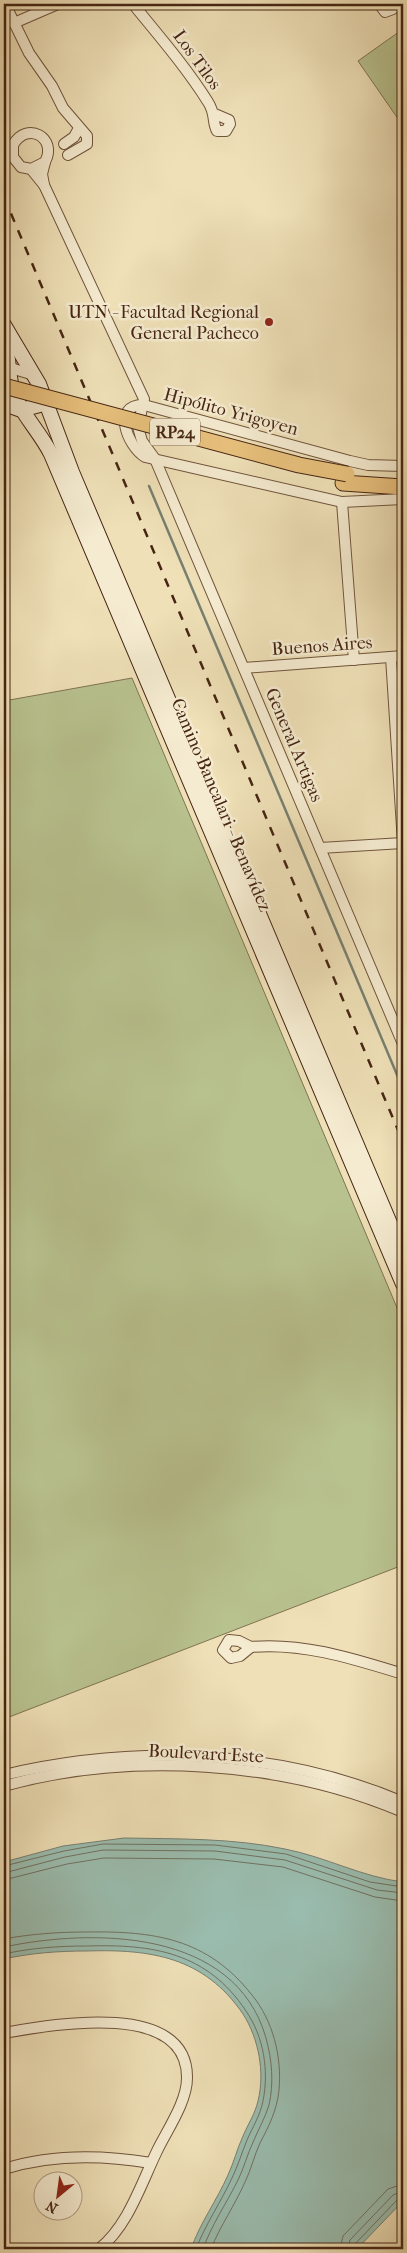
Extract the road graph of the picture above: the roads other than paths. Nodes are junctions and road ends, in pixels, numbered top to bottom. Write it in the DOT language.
graph roads {
  1 [pos="5,4"];
  2 [pos="58,4"];
  3 [pos="133,4"];
  4 [pos="379,4"];
  5 [pos="394,4"];
  6 [pos="14,23"];
  7 [pos="215,114"];
  8 [pos="79,128"];
  9 [pos="64,144"];
  10 [pos="68,155"];
  11 [pos="45,162"];
  12 [pos="31,170"];
  13 [pos="44,186"];
  14 [pos="4,325"];
  15 [pos="4,344"];
  16 [pos="6,366"];
  17 [pos="34,375"];
  18 [pos="4,386"];
  19 [pos="4,396"];
  20 [pos="47,403"];
  21 [pos="4,404"];
  22 [pos="144,405"];
  23 [pos="22,410"];
  24 [pos="155,459"];
  25 [pos="403,466"];
  26 [pos="345,479"];
  27 [pos="403,479"];
  28 [pos="403,488"];
  29 [pos="403,499"];
  30 [pos="342,502"];
  31 [pos="403,656"];
  32 [pos="391,657"];
  33 [pos="354,660"];
  34 [pos="244,668"];
  35 [pos="403,842"];
  36 [pos="320,848"];
  37 [pos="400,1028"];
  38 [pos="403,1044"];
  39 [pos="403,1254"];
  40 [pos="403,1284"];
  41 [pos="250,1647"];
  42 [pos="403,1674"];
  43 [pos="64,1768"];
  44 [pos="4,1775"];
  45 [pos="333,1783"];
  46 [pos="4,1786"];
  47 [pos="403,1802"];
  48 [pos="403,1812"];
  49 [pos="4,2033"];
  50 [pos="151,2163"];
  51 [pos="4,2169"];
  52 [pos="100,2249"];
  1 -- 6 [label="street"];
  2 -- 6 [label="street"];
  3 -- 7 [label="street, Los Tilos"];
  4 -- 5 [label="street"];
  6 -- 8 [label="street"];
  8 -- 9 [label="street"];
  8 -- 10 [label="street"];
  11 -- 12 [label="street"];
  11 -- 12 [label="street"];
  11 -- 13 [label="street"];
  12 -- 13 [label="street"];
  13 -- 22 [label="street"];
  14 -- 17 [label="main road, Camino Bancalari - Benavídez"];
  15 -- 16 [label="main road, Camino Bancalari - Benavídez"];
  16 -- 17 [label="street"];
  16 -- 23 [label="main road, Camino Bancalari - Benavídez"];
  17 -- 20 [label="main road, Camino Bancalari - Benavídez"];
  18 -- 26 [label="main road, RP24, bridge"];
  19 -- 26 [label="main road, RP24"];
  20 -- 23 [label="main road"];
  20 -- 39 [label="main road, Camino Bancalari - Benavídez"];
  21 -- 23 [label="main road"];
  22 -- 24 [label="street, General Artigas"];
  22 -- 25 [label="street, Hipólito Yrigoyen"];
  23 -- 40 [label="main road, Camino Bancalari - Benavídez"];
  24 -- 30 [label="street"];
  24 -- 34 [label="street, General Artigas"];
  26 -- 27 [label="main road, RP24"];
  26 -- 28 [label="main road, RP24"];
  29 -- 30 [label="street"];
  30 -- 33 [label="street"];
  31 -- 32 [label="street, Buenos Aires"];
  32 -- 33 [label="street, Buenos Aires"];
  32 -- 35 [label="street"];
  33 -- 34 [label="street, Buenos Aires"];
  34 -- 36 [label="street, General Artigas"];
  35 -- 36 [label="street"];
  36 -- 37 [label="street, General Artigas"];
  37 -- 38 [label="street, General Artigas"];
  41 -- 42 [label="street"];
  43 -- 44 [label="street, Boulevard Este"];
  43 -- 45 [label="street, Boulevard Este"];
  43 -- 46 [label="street, Boulevard Este"];
  45 -- 47 [label="street, Boulevard Este"];
  45 -- 48 [label="street, Boulevard Este"];
  49 -- 50 [label="street"];
  50 -- 51 [label="street"];
  50 -- 52 [label="street"];
}
